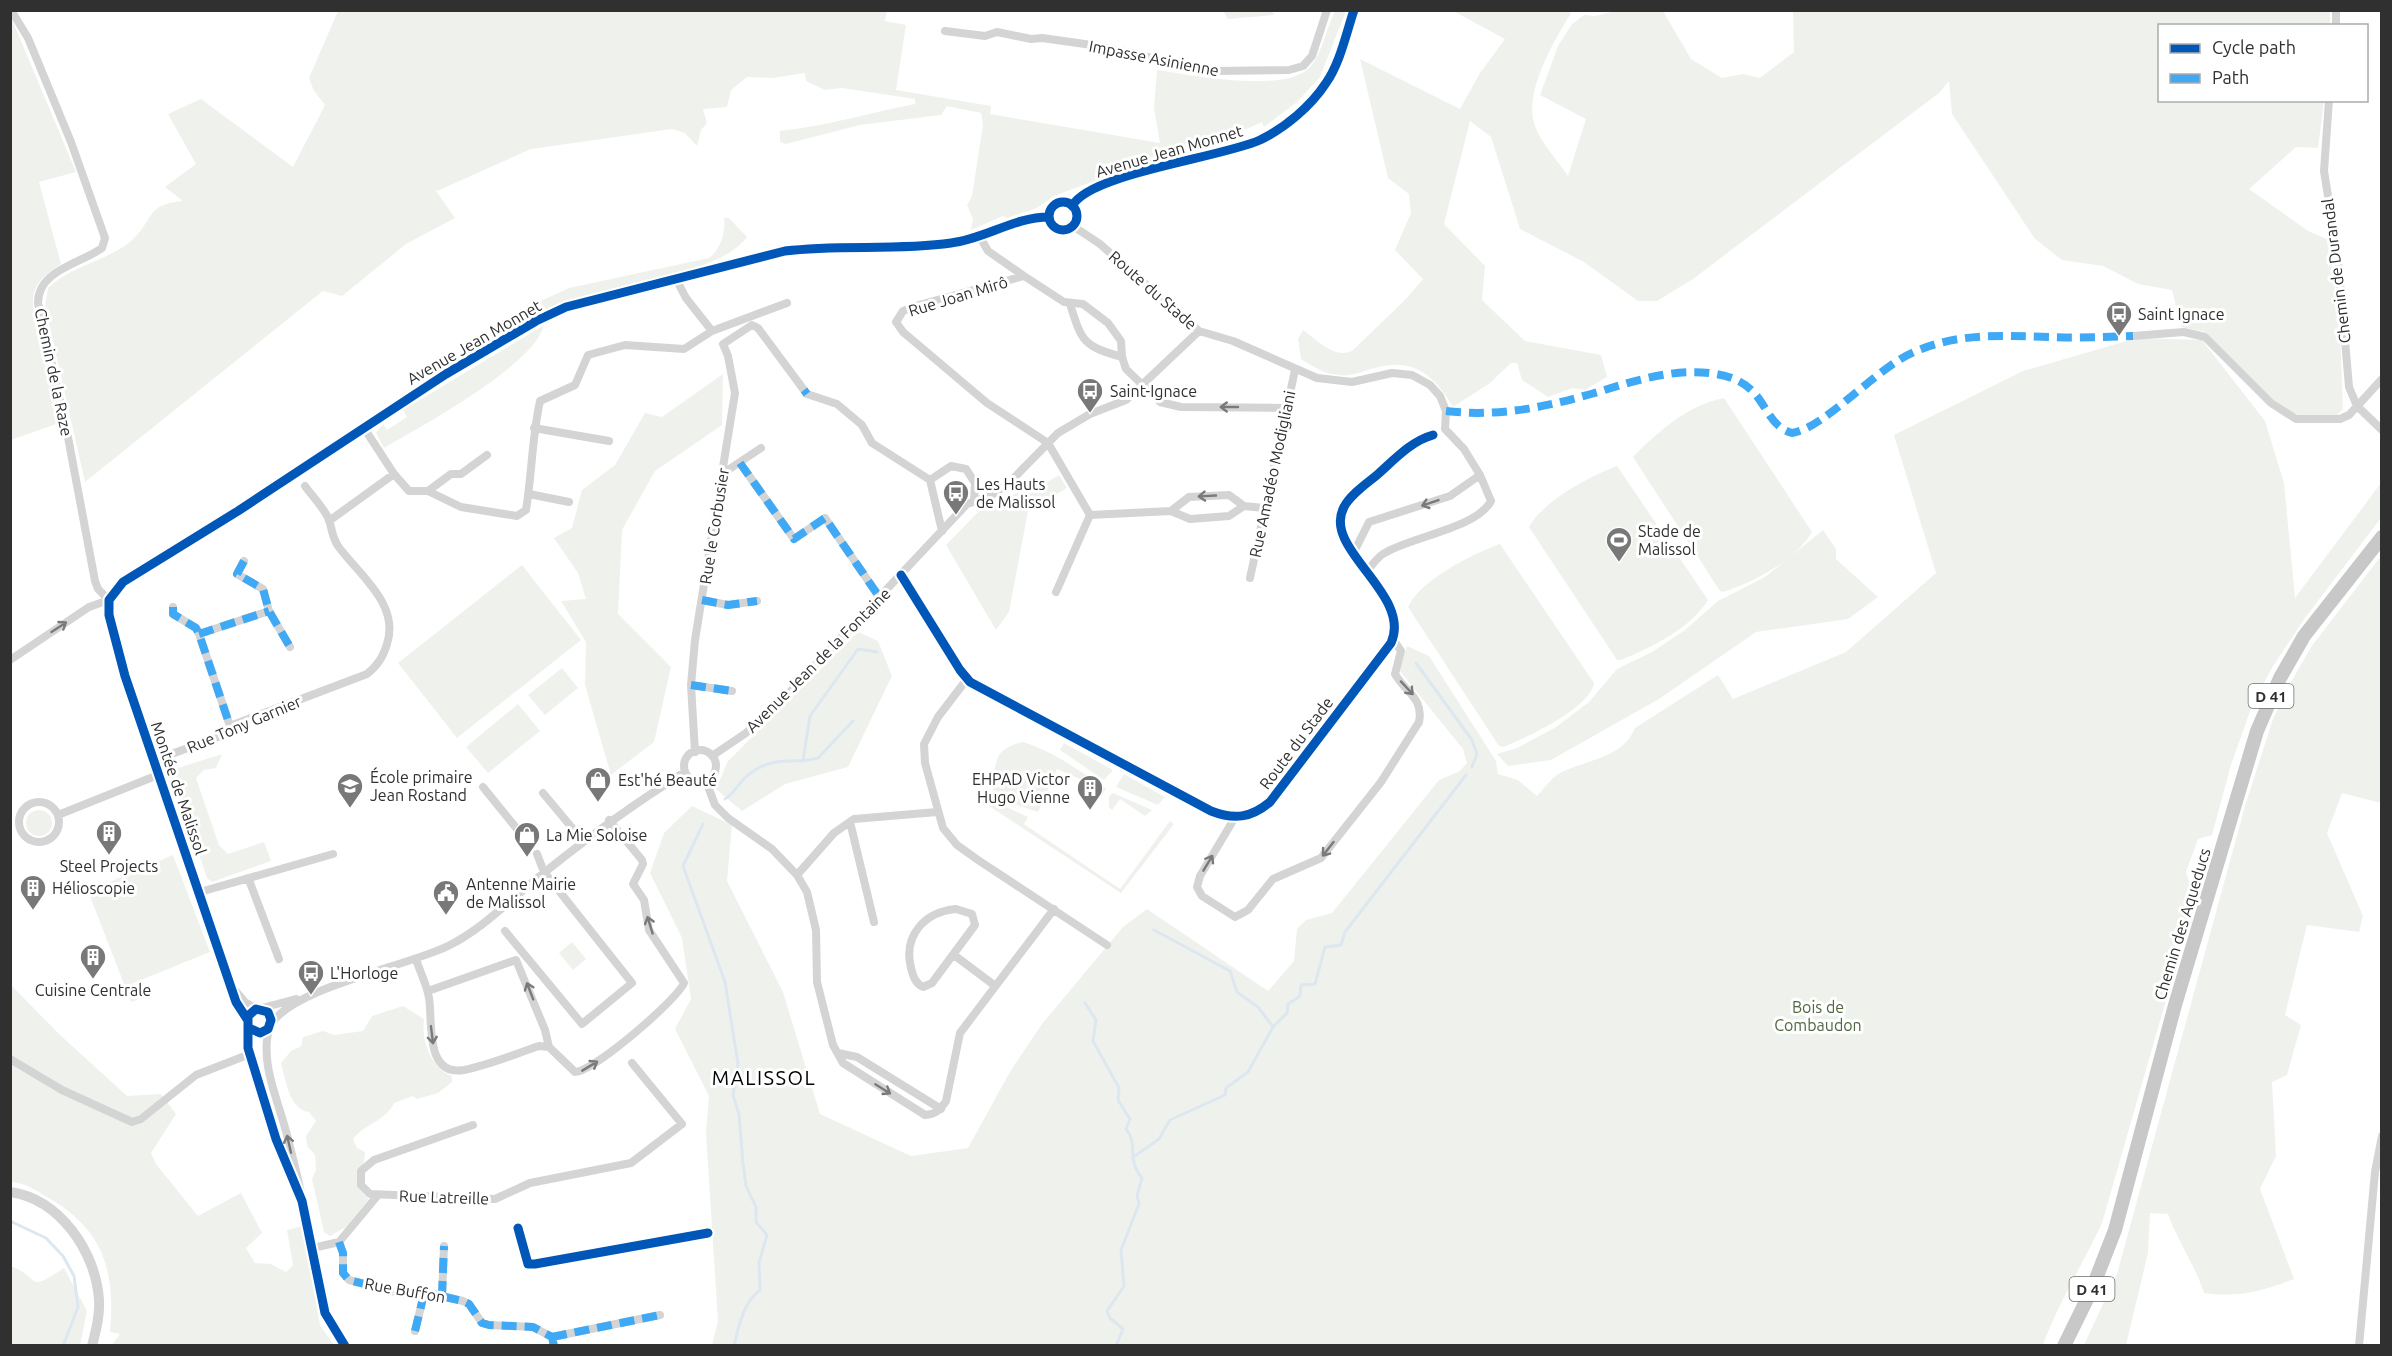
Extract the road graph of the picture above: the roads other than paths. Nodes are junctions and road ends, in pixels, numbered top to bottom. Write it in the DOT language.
graph roads {
  1 [pos="11,10"];
  2 [pos="1327,10"];
  3 [pos="1354,10"];
  4 [pos="945,31"];
  5 [pos="2329,102"];
  6 [pos="1072,206"];
  7 [pos="1049,217"];
  8 [pos="1073,226"];
  9 [pos="980,237"];
  10 [pos="1024,276"];
  11 [pos="676,279"];
  12 [pos="787,303"];
  13 [pos="1070,304"];
  14 [pos="1199,331"];
  15 [pos="712,332"];
  16 [pos="2133,336"];
  17 [pos="1122,357"];
  18 [pos="1295,370"];
  19 [pos="2382,379"];
  20 [pos="1142,386"];
  21 [pos="2357,406"];
  22 [pos="1287,408"];
  23 [pos="364,428"];
  24 [pos="534,428"];
  25 [pos="2382,430"];
  26 [pos="1432,435"];
  27 [pos="609,441"];
  28 [pos="1048,443"];
  29 [pos="761,448"];
  30 [pos="487,455"];
  31 [pos="740,463"];
  32 [pos="394,474"];
  33 [pos="722,474"];
  34 [pos="1480,475"];
  35 [pos="930,480"];
  36 [pos="305,486"];
  37 [pos="428,491"];
  38 [pos="529,494"];
  39 [pos="974,501"];
  40 [pos="569,502"];
  41 [pos="1244,506"];
  42 [pos="1264,508"];
  43 [pos="1171,511"];
  44 [pos="1090,516"];
  45 [pos="329,521"];
  46 [pos="942,531"];
  47 [pos="2382,537"];
  48 [pos="1354,552"];
  49 [pos="244,561"];
  50 [pos="1367,571"];
  51 [pos="901,575"];
  52 [pos="1250,578"];
  53 [pos="1056,592"];
  54 [pos="880,598"];
  55 [pos="109,600"];
  56 [pos="702,600"];
  57 [pos="757,601"];
  58 [pos="173,607"];
  59 [pos="269,611"];
  60 [pos="200,634"];
  61 [pos="1393,639"];
  62 [pos="290,647"];
  63 [pos="10,660"];
  64 [pos="967,679"];
  65 [pos="691,685"];
  66 [pos="732,691"];
  67 [pos="230,726"];
  68 [pos="695,752"];
  69 [pos="712,756"];
  70 [pos="155,760"];
  71 [pos="686,772"];
  72 [pos="158,775"];
  73 [pos="706,781"];
  74 [pos="483,787"];
  75 [pos="543,794"];
  76 [pos="937,812"];
  77 [pos="58,815"];
  78 [pos="1234,819"];
  79 [pos="609,820"];
  80 [pos="850,822"];
  81 [pos="583,841"];
  82 [pos="530,845"];
  83 [pos="333,854"];
  84 [pos="537,854"];
  85 [pos="544,872"];
  86 [pos="797,875"];
  87 [pos="249,880"];
  88 [pos="200,892"];
  89 [pos="1054,909"];
  90 [pos="874,922"];
  91 [pos="505,931"];
  92 [pos="1107,945"];
  93 [pos="954,956"];
  94 [pos="279,959"];
  95 [pos="416,959"];
  96 [pos="231,983"];
  97 [pos="994,985"];
  98 [pos="428,991"];
  99 [pos="311,996"];
  100 [pos="259,1008"];
  101 [pos="248,1024"];
  102 [pos="270,1025"];
  103 [pos="549,1047"];
  104 [pos="838,1053"];
  105 [pos="250,1054"];
  106 [pos="10,1059"];
  107 [pos="633,1063"];
  108 [pos="940,1109"];
  109 [pos="473,1125"];
  110 [pos="2382,1136"];
  111 [pos="10,1192"];
  112 [pos="378,1195"];
  113 [pos="302,1202"];
  114 [pos="339,1242"];
  115 [pos="444,1246"];
  116 [pos="314,1248"];
  117 [pos="424,1294"];
  118 [pos="442,1296"];
  119 [pos="660,1315"];
  120 [pos="415,1331"];
  121 [pos="553,1341"];
  122 [pos="92,1346"];
  123 [pos="345,1346"];
  124 [pos="2064,1346"];
  125 [pos="2359,1346"];
  1 -- 55 [label="street, Chemin de la Raze"];
  2 -- 4 [label="street, Impasse Asinienne"];
  3 -- 6 [label="street, Avenue Jean Monnet"];
  5 -- 21 [label="street, Chemin de Durandal"];
  6 -- 7 [label="street"];
  6 -- 8 [label="street"];
  7 -- 8 [label="street"];
  7 -- 9 [label="street, Avenue Jean Monnet"];
  8 -- 14 [label="street, Route du Stade"];
  9 -- 10 [label="street, Rue Joan Mirô"];
  9 -- 11 [label="street, Avenue Jean Monnet"];
  10 -- 13 [label="street, Rue Joan Mirô"];
  10 -- 28 [label="street, Rue Joan Mirô"];
  11 -- 15 [label="street"];
  11 -- 23 [label="street, Avenue Jean Monnet"];
  12 -- 15 [label="street"];
  13 -- 17 [label="street"];
  13 -- 17 [label="street, Rue Joan Mirô"];
  14 -- 18 [label="street, Route du Stade"];
  14 -- 20 [label="street, Avenue Jean de la Fontaine"];
  15 -- 24 [label="street"];
  16 -- 21 [label="street"];
  17 -- 20 [label="street, Rue Joan Mirô"];
  18 -- 22 [label="street, Rue Amadéo Modigliani"];
  18 -- 34 [label="street, Route du Stade"];
  19 -- 21 [label="street"];
  22 -- 20 [label="street, Rue Joan Mirô, one-way"];
  20 -- 28 [label="street, Avenue Jean de la Fontaine"];
  21 -- 25 [label="street, Chemin de Durandal"];
  22 -- 42 [label="street, Rue Amadéo Modigliani"];
  23 -- 32 [label="street"];
  23 -- 55 [label="street, Avenue Jean Monnet"];
  24 -- 27 [label="street"];
  24 -- 38 [label="street"];
  26 -- 48 [label="street"];
  28 -- 39 [label="street, Avenue Jean de la Fontaine"];
  28 -- 44 [label="street"];
  29 -- 31 [label="street"];
  30 -- 37 [label="street"];
  31 -- 33 [label="street"];
  31 -- 54 [label="street"];
  32 -- 37 [label="street"];
  32 -- 45 [label="street"];
  33 -- 35 [label="street, Rue le Corbusier"];
  33 -- 56 [label="street, Rue le Corbusier"];
  34 -- 48 [label="street, one-way"];
  34 -- 50 [label="street"];
  35 -- 39 [label="street"];
  35 -- 46 [label="street"];
  36 -- 45 [label="street, Rue Tony Garnier"];
  37 -- 38 [label="street"];
  38 -- 40 [label="street"];
  39 -- 46 [label="street, Avenue Jean de la Fontaine"];
  41 -- 42 [label="street"];
  41 -- 43 [label="street"];
  41 -- 43 [label="street, one-way"];
  42 -- 52 [label="street, Rue Amadéo Modigliani"];
  43 -- 44 [label="street"];
  44 -- 53 [label="street"];
  45 -- 67 [label="street, Rue Tony Garnier"];
  46 -- 51 [label="street, Avenue Jean de la Fontaine"];
  47 -- 124 [label="main road, Chemin des Aqueducs / D 41"];
  48 -- 50 [label="street"];
  49 -- 59 [label="street"];
  50 -- 61 [label="street"];
  51 -- 54 [label="street, Avenue Jean de la Fontaine"];
  51 -- 64 [label="street"];
  54 -- 69 [label="street, Avenue Jean de la Fontaine"];
  63 -- 55 [label="street, one-way"];
  55 -- 70 [label="street, Montée de Malissol"];
  56 -- 57 [label="street"];
  56 -- 65 [label="street, Rue le Corbusier"];
  58 -- 60 [label="street"];
  59 -- 60 [label="street"];
  59 -- 62 [label="street"];
  60 -- 67 [label="street"];
  61 -- 78 [label="street, Route du Stade"];
  61 -- 78 [label="street, one-way"];
  64 -- 76 [label="street"];
  64 -- 78 [label="street"];
  65 -- 66 [label="street"];
  65 -- 68 [label="street, Rue le Corbusier"];
  67 -- 70 [label="street, Rue Tony Garnier"];
  68 -- 69 [label="street"];
  68 -- 71 [label="street"];
  69 -- 73 [label="street"];
  70 -- 72 [label="street, Montée de Malissol"];
  71 -- 73 [label="street"];
  71 -- 79 [label="street"];
  72 -- 77 [label="street"];
  72 -- 88 [label="street, Montée de Malissol"];
  73 -- 86 [label="street"];
  74 -- 82 [label="street"];
  75 -- 81 [label="street"];
  76 -- 80 [label="street"];
  76 -- 89 [label="street"];
  77 -- 77 [label="street"];
  79 -- 81 [label="street"];
  103 -- 79 [label="street, one-way"];
  80 -- 86 [label="street"];
  80 -- 90 [label="street"];
  81 -- 85 [label="street"];
  83 -- 87 [label="street"];
  84 -- 85 [label="street"];
  85 -- 91 [label="street"];
  85 -- 95 [label="street"];
  86 -- 104 [label="street"];
  87 -- 88 [label="street"];
  87 -- 94 [label="street"];
  88 -- 96 [label="street, Montée de Malissol"];
  89 -- 92 [label="street"];
  89 -- 97 [label="street"];
  93 -- 93 [label="street"];
  93 -- 97 [label="street"];
  95 -- 98 [label="street"];
  95 -- 99 [label="street"];
  96 -- 100 [label="street, Montée de Malissol"];
  96 -- 101 [label="street, Montée de Malissol"];
  97 -- 108 [label="street"];
  103 -- 98 [label="street, one-way"];
  98 -- 103 [label="street, one-way"];
  99 -- 100 [label="street"];
  99 -- 102 [label="street"];
  100 -- 101 [label="street"];
  100 -- 102 [label="street, Montée de Malissol"];
  101 -- 102 [label="street"];
  101 -- 105 [label="street, Montée de Malissol"];
  113 -- 102 [label="street, Montée de Malissol, one-way"];
  104 -- 108 [label="street"];
  104 -- 108 [label="street, one-way"];
  105 -- 106 [label="street"];
  105 -- 113 [label="street, Montée de Malissol"];
  107 -- 112 [label="street, Rue Latreille"];
  109 -- 112 [label="street"];
  110 -- 125 [label="street"];
  111 -- 122 [label="street"];
  112 -- 114 [label="street, Rue Latreille"];
  113 -- 116 [label="street, Montée de Malissol"];
  114 -- 116 [label="street"];
  114 -- 117 [label="street, Rue Buffon"];
  115 -- 118 [label="street"];
  116 -- 123 [label="street, Montée de Malissol"];
  117 -- 118 [label="street, Rue Buffon"];
  117 -- 120 [label="street"];
  118 -- 121 [label="street, Rue Buffon"];
  119 -- 121 [label="street"];
}
